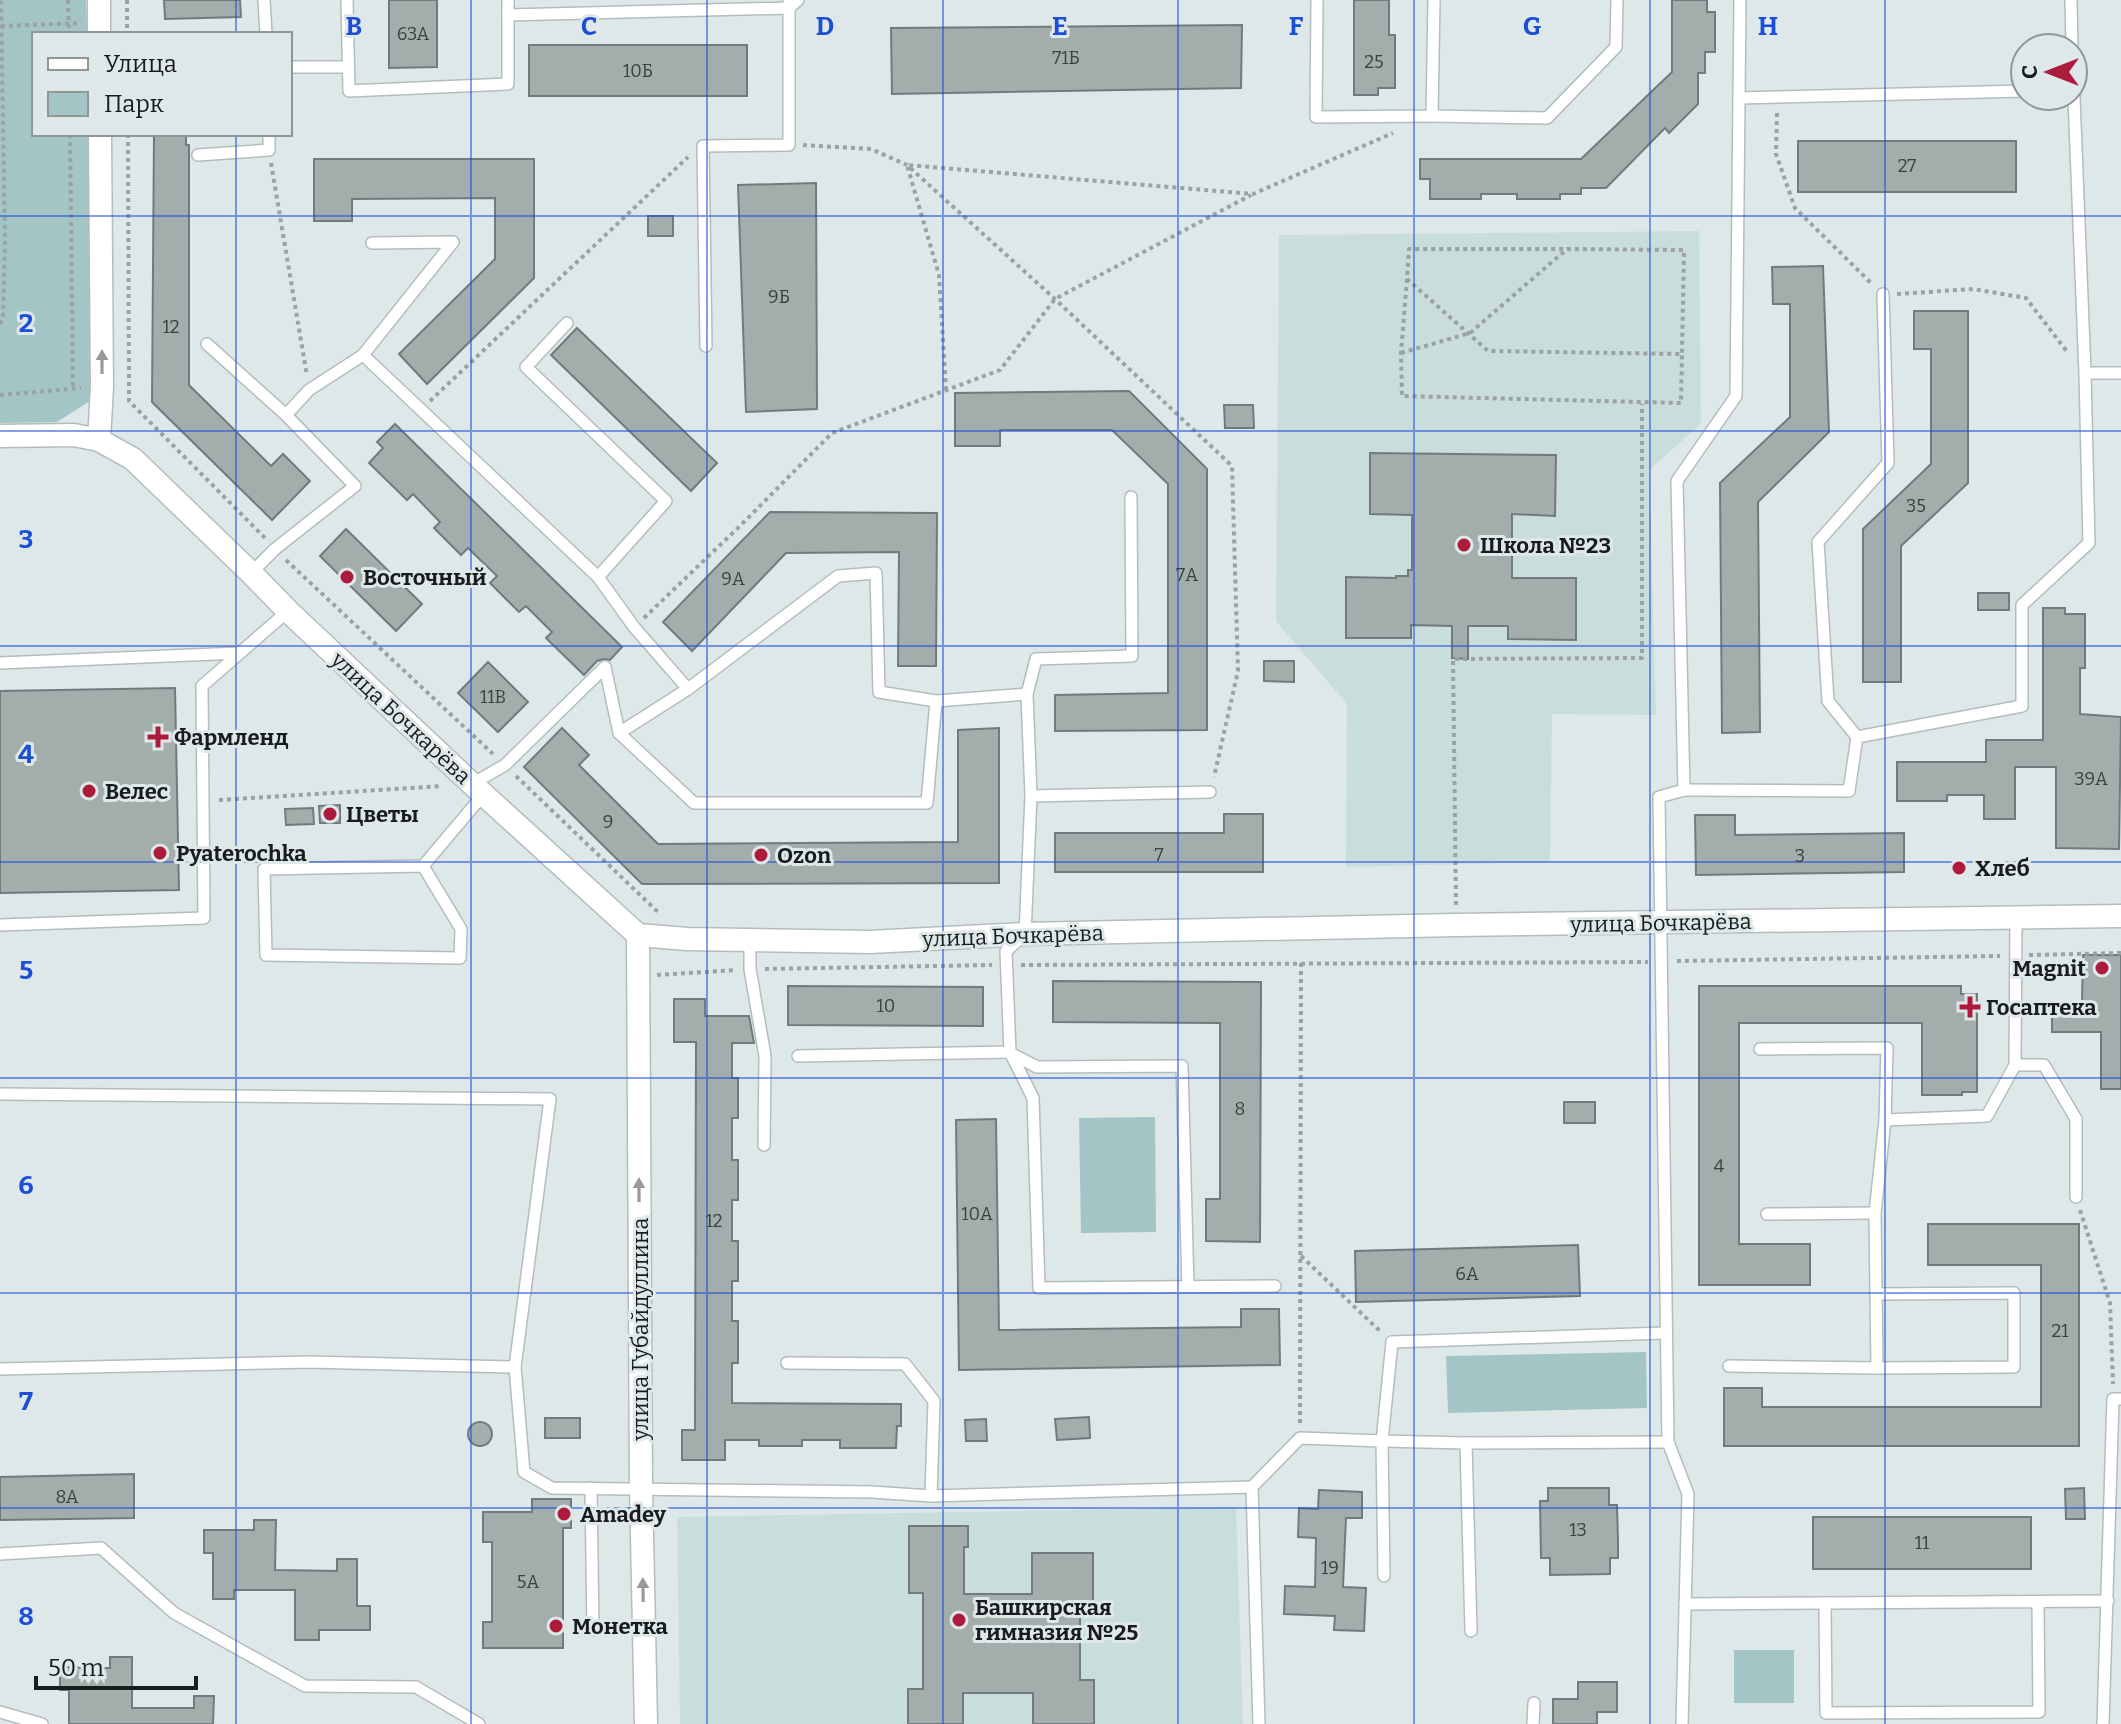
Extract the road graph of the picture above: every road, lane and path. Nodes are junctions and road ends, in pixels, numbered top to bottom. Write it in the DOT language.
graph roads {
  1 [pos="1,0"];
  2 [pos="68,0"];
  3 [pos="127,0"];
  4 [pos="264,0"];
  5 [pos="347,0"];
  6 [pos="508,0"];
  7 [pos="1317,0"];
  8 [pos="1434,0"];
  9 [pos="1617,0"];
  10 [pos="1740,0"];
  11 [pos="2071,0"];
  12 [pos="792,3"];
  13 [pos="508,15"];
  14 [pos="99,18"];
  15 [pos="69,23"];
  16 [pos="1,26"];
  17 [pos="69,32"];
  18 [pos="127,32"];
  19 [pos="266,32"];
  20 [pos="2072,32"];
  21 [pos="292,67"];
  22 [pos="348,67"];
  23 [pos="2009,91"];
  24 [pos="1777,97"];
  25 [pos="1739,98"];
  26 [pos="2074,112"];
  27 [pos="1432,116"];
  28 [pos="70,136"];
  29 [pos="100,136"];
  30 [pos="128,136"];
  31 [pos="269,136"];
  32 [pos="789,145"];
  33 [pos="703,146"];
  34 [pos="269,150"];
  35 [pos="198,155"];
  36 [pos="907,165"];
  37 [pos="1253,194"];
  38 [pos="372,243"];
  39 [pos="1567,249"];
  40 [pos="1407,279"];
  41 [pos="1883,294"];
  42 [pos="1055,299"];
  43 [pos="567,323"];
  44 [pos="0,324"];
  45 [pos="1470,333"];
  46 [pos="207,344"];
  47 [pos="706,346"];
  48 [pos="1401,353"];
  49 [pos="1682,354"];
  50 [pos="363,355"];
  51 [pos="2085,373"];
  52 [pos="2121,373"];
  53 [pos="309,390"];
  54 [pos="946,390"];
  55 [pos="0,395"];
  56 [pos="1642,404"];
  57 [pos="421,409"];
  58 [pos="286,415"];
  59 [pos="0,436"];
  60 [pos="99,440"];
  61 [pos="1131,497"];
  62 [pos="275,549"];
  63 [pos="251,573"];
  64 [pos="598,577"];
  65 [pos="288,611"];
  66 [pos="634,627"];
  67 [pos="240,653"];
  68 [pos="0,663"];
  69 [pos="688,689"];
  70 [pos="1027,694"];
  71 [pos="936,701"];
  72 [pos="619,733"];
  73 [pos="1857,737"];
  74 [pos="505,765"];
  75 [pos="478,790"];
  76 [pos="1684,790"];
  77 [pos="1210,792"];
  78 [pos="1031,796"];
  79 [pos="202,801"];
  80 [pos="423,866"];
  81 [pos="646,901"];
  82 [pos="2121,916"];
  83 [pos="2016,917"];
  84 [pos="1660,924"];
  85 [pos="0,925"];
  86 [pos="1456,925"];
  87 [pos="1025,934"];
  88 [pos="638,935"];
  89 [pos="750,939"];
  90 [pos="2121,953"];
  91 [pos="2015,955"];
  92 [pos="1301,962"];
  93 [pos="1660,962"];
  94 [pos="1006,965"];
  95 [pos="750,969"];
  96 [pos="696,972"];
  97 [pos="1760,1049"];
  98 [pos="1010,1052"];
  99 [pos="798,1056"];
  100 [pos="2015,1065"];
  101 [pos="0,1094"];
  102 [pos="1885,1120"];
  103 [pos="764,1145"];
  104 [pos="2076,1197"];
  105 [pos="1875,1213"];
  106 [pos="1767,1214"];
  107 [pos="1301,1256"];
  108 [pos="1275,1286"];
  109 [pos="1188,1287"];
  110 [pos="1877,1294"];
  111 [pos="1665,1333"];
  112 [pos="1392,1342"];
  113 [pos="787,1363"];
  114 [pos="1729,1366"];
  115 [pos="515,1367"];
  116 [pos="1877,1368"];
  117 [pos="0,1369"];
  118 [pos="2117,1399"];
  119 [pos="1300,1438"];
  120 [pos="1382,1441"];
  121 [pos="1668,1442"];
  122 [pos="1466,1443"];
  123 [pos="1252,1487"];
  124 [pos="591,1488"];
  125 [pos="641,1488"];
  126 [pos="931,1496"];
  127 [pos="0,1554"];
  128 [pos="1384,1576"];
  129 [pos="2108,1601"];
  130 [pos="2038,1602"];
  131 [pos="1825,1603"];
  132 [pos="1685,1604"];
  133 [pos="593,1630"];
  134 [pos="1471,1631"];
  135 [pos="1534,1703"];
  136 [pos="0,1712"];
  137 [pos="42,1724"];
  138 [pos="479,1724"];
  139 [pos="646,1724"];
  140 [pos="1259,1724"];
  141 [pos="1533,1724"];
  142 [pos="1682,1724"];
  143 [pos="2103,1724"];
  1 -- 16 [label="path"];
  2 -- 15 [label="path"];
  3 -- 18 [label="path"];
  4 -- 19 [label="lane"];
  5 -- 22 [label="lane"];
  6 -- 13 [label="lane"];
  7 -- 27 [label="lane"];
  8 -- 27 [label="lane"];
  9 -- 27 [label="lane"];
  10 -- 25 [label="lane"];
  11 -- 20 [label="lane"];
  12 -- 13 [label="lane"];
  12 -- 32 [label="lane"];
  13 -- 22 [label="lane"];
  14 -- 15 [label="path"];
  15 -- 16 [label="path"];
  15 -- 17 [label="path"];
  16 -- 44 [label="path"];
  21 -- 22 [label="lane"];
  23 -- 24 [label="lane"];
  24 -- 25 [label="lane"];
  24 -- 41 [label="path"];
  25 -- 76 [label="lane"];
  26 -- 51 [label="lane"];
  27 -- 37 [label="path"];
  28 -- 55 [label="path"];
  60 -- 29 [label="street, one-way"];
  30 -- 62 [label="path"];
  31 -- 34 [label="lane"];
  32 -- 33 [label="lane"];
  32 -- 36 [label="path"];
  33 -- 47 [label="lane"];
  33 -- 57 [label="path"];
  34 -- 35 [label="lane"];
  34 -- 53 [label="path"];
  36 -- 37 [label="path"];
  36 -- 42 [label="path"];
  36 -- 54 [label="path"];
  37 -- 42 [label="path"];
  38 -- 50 [label="lane"];
  39 -- 40 [label="path"];
  39 -- 45 [label="path"];
  39 -- 49 [label="path"];
  40 -- 45 [label="path"];
  40 -- 48 [label="path"];
  41 -- 51 [label="path"];
  41 -- 73 [label="lane"];
  42 -- 54 [label="path"];
  42 -- 77 [label="path"];
  43 -- 64 [label="lane"];
  45 -- 48 [label="path"];
  45 -- 49 [label="path"];
  46 -- 58 [label="lane"];
  48 -- 56 [label="path"];
  49 -- 56 [label="path"];
  50 -- 53 [label="lane"];
  50 -- 57 [label="lane"];
  51 -- 52 [label="lane"];
  51 -- 73 [label="lane"];
  53 -- 58 [label="lane"];
  54 -- 66 [label="path"];
  56 -- 86 [label="path"];
  57 -- 64 [label="lane"];
  58 -- 62 [label="lane"];
  59 -- 60 [label="street"];
  60 -- 63 [label="street, улица Бочкарёва"];
  61 -- 70 [label="lane"];
  62 -- 63 [label="lane"];
  62 -- 74 [label="path"];
  63 -- 65 [label="street, улица Бочкарёва"];
  64 -- 66 [label="lane"];
  65 -- 67 [label="lane"];
  65 -- 75 [label="street, улица Бочкарёва"];
  66 -- 69 [label="lane"];
  67 -- 68 [label="lane"];
  67 -- 79 [label="lane"];
  69 -- 71 [label="lane"];
  69 -- 72 [label="lane"];
  70 -- 71 [label="lane"];
  70 -- 78 [label="lane"];
  71 -- 72 [label="lane"];
  72 -- 74 [label="lane"];
  73 -- 76 [label="lane"];
  74 -- 75 [label="lane"];
  74 -- 81 [label="path"];
  75 -- 79 [label="path"];
  75 -- 80 [label="lane"];
  75 -- 88 [label="street, улица Бочкарёва"];
  76 -- 84 [label="lane"];
  77 -- 78 [label="lane"];
  78 -- 87 [label="lane"];
  79 -- 85 [label="lane"];
  80 -- 80 [label="lane"];
  82 -- 83 [label="street, улица Бочкарёва"];
  83 -- 84 [label="street, улица Бочкарёва"];
  83 -- 91 [label="lane"];
  84 -- 86 [label="street, улица Бочкарёва"];
  84 -- 93 [label="lane"];
  86 -- 87 [label="street, улица Бочкарёва"];
  87 -- 89 [label="street, улица Бочкарёва"];
  87 -- 94 [label="lane"];
  88 -- 89 [label="street, улица Бочкарёва"];
  125 -- 88 [label="street, улица Губайдуллина, one-way"];
  89 -- 95 [label="lane"];
  90 -- 91 [label="path"];
  91 -- 93 [label="path"];
  91 -- 100 [label="lane"];
  92 -- 93 [label="path"];
  92 -- 94 [label="path"];
  92 -- 107 [label="path"];
  93 -- 111 [label="lane"];
  94 -- 95 [label="path"];
  94 -- 98 [label="lane"];
  95 -- 96 [label="path"];
  95 -- 103 [label="lane"];
  97 -- 102 [label="lane"];
  98 -- 99 [label="lane"];
  98 -- 109 [label="lane"];
  98 -- 109 [label="lane"];
  100 -- 102 [label="lane"];
  100 -- 104 [label="lane"];
  101 -- 115 [label="lane"];
  102 -- 105 [label="lane"];
  104 -- 118 [label="path"];
  105 -- 106 [label="lane"];
  105 -- 110 [label="lane"];
  107 -- 112 [label="path"];
  107 -- 119 [label="path"];
  108 -- 109 [label="lane"];
  110 -- 116 [label="lane"];
  110 -- 116 [label="lane"];
  111 -- 112 [label="lane"];
  111 -- 121 [label="lane"];
  112 -- 120 [label="lane"];
  113 -- 126 [label="lane"];
  114 -- 116 [label="lane"];
  115 -- 117 [label="lane"];
  115 -- 124 [label="lane"];
  118 -- 129 [label="lane"];
  119 -- 120 [label="lane"];
  119 -- 123 [label="lane"];
  120 -- 122 [label="lane"];
  120 -- 128 [label="lane"];
  121 -- 122 [label="lane"];
  121 -- 132 [label="lane"];
  122 -- 134 [label="lane"];
  123 -- 126 [label="lane"];
  123 -- 140 [label="lane"];
  124 -- 125 [label="lane"];
  124 -- 133 [label="lane"];
  125 -- 126 [label="lane"];
  139 -- 125 [label="street, улица Губайдуллина, one-way"];
  127 -- 138 [label="lane"];
  129 -- 130 [label="lane"];
  129 -- 143 [label="lane"];
  130 -- 131 [label="lane"];
  130 -- 131 [label="lane"];
  131 -- 132 [label="lane"];
  132 -- 142 [label="lane"];
  135 -- 141 [label="lane"];
  136 -- 137 [label="lane"];
}
